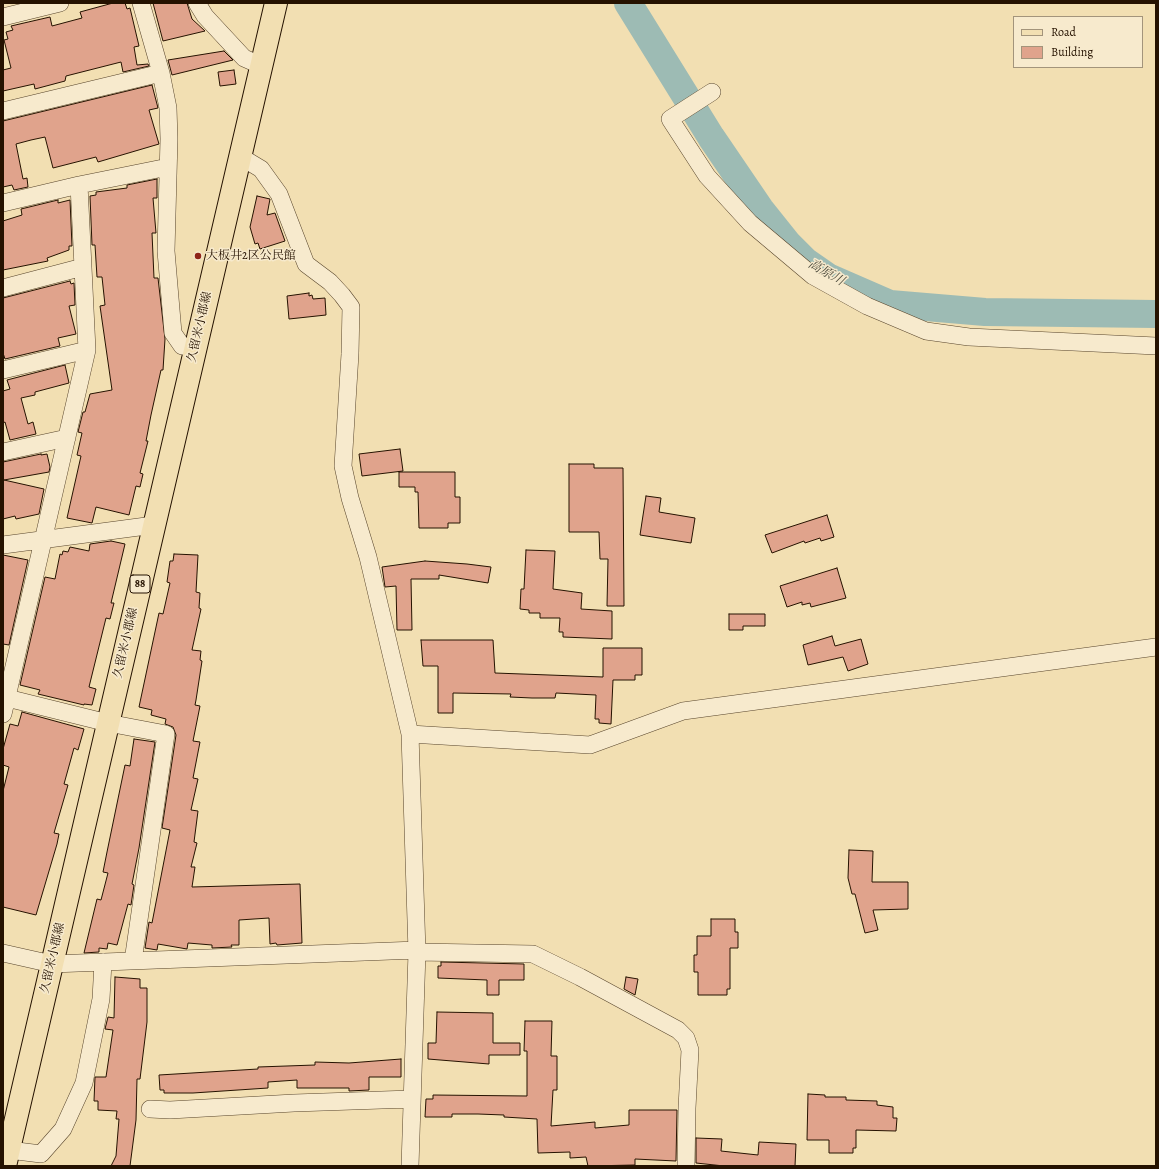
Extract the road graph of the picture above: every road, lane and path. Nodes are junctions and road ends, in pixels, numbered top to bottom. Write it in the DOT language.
graph roads {
  1 [pos="60,3"];
  2 [pos="141,3"];
  3 [pos="197,3"];
  4 [pos="276,3"];
  5 [pos="3,17"];
  6 [pos="262,66"];
  7 [pos="161,73"];
  8 [pos="710,93"];
  9 [pos="3,111"];
  10 [pos="241,157"];
  11 [pos="168,167"];
  12 [pos="79,185"];
  13 [pos="3,203"];
  14 [pos="83,267"];
  15 [pos="3,288"];
  16 [pos="1156,346"];
  17 [pos="196,347"];
  18 [pos="87,350"];
  19 [pos="3,370"];
  20 [pos="66,438"];
  21 [pos="3,452"];
  22 [pos="154,525"];
  23 [pos="43,539"];
  24 [pos="3,545"];
  25 [pos="1156,647"];
  26 [pos="9,661"];
  27 [pos="5,706"];
  28 [pos="108,723"];
  29 [pos="410,734"];
  30 [pos="417,951"];
  31 [pos="3,953"];
  32 [pos="133,961"];
  33 [pos="103,962"];
  34 [pos="52,964"];
  35 [pos="411,1099"];
  36 [pos="150,1109"];
  37 [pos="7,1158"];
  38 [pos="410,1166"];
  39 [pos="686,1166"];
  1 -- 5 [label="street"];
  2 -- 7 [label="street"];
  3 -- 6 [label="street"];
  4 -- 6 [label="main road, 久留米小郡線 / 88"];
  6 -- 10 [label="main road, 久留米小郡線 / 88"];
  7 -- 9 [label="street"];
  7 -- 11 [label="street"];
  8 -- 16 [label="street"];
  10 -- 17 [label="main road, 久留米小郡線 / 88"];
  10 -- 29 [label="street"];
  11 -- 12 [label="street"];
  11 -- 17 [label="street"];
  12 -- 13 [label="street"];
  12 -- 14 [label="street"];
  14 -- 15 [label="street"];
  14 -- 18 [label="street"];
  17 -- 22 [label="main road, 久留米小郡線 / 88"];
  18 -- 19 [label="street"];
  18 -- 20 [label="street"];
  20 -- 21 [label="street"];
  20 -- 23 [label="street"];
  22 -- 23 [label="street"];
  22 -- 28 [label="main road, 久留米小郡線 / 88"];
  23 -- 24 [label="street"];
  23 -- 26 [label="street"];
  25 -- 29 [label="street"];
  26 -- 27 [label="street"];
  27 -- 28 [label="street"];
  28 -- 32 [label="street"];
  28 -- 34 [label="main road, 久留米小郡線 / 88"];
  29 -- 30 [label="street"];
  30 -- 32 [label="street"];
  30 -- 35 [label="street"];
  30 -- 39 [label="street"];
  31 -- 34 [label="street"];
  32 -- 33 [label="street"];
  33 -- 34 [label="street"];
  33 -- 37 [label="street"];
  34 -- 37 [label="main road, 久留米小郡線 / 88"];
  35 -- 36 [label="street"];
  35 -- 38 [label="street"];
}
